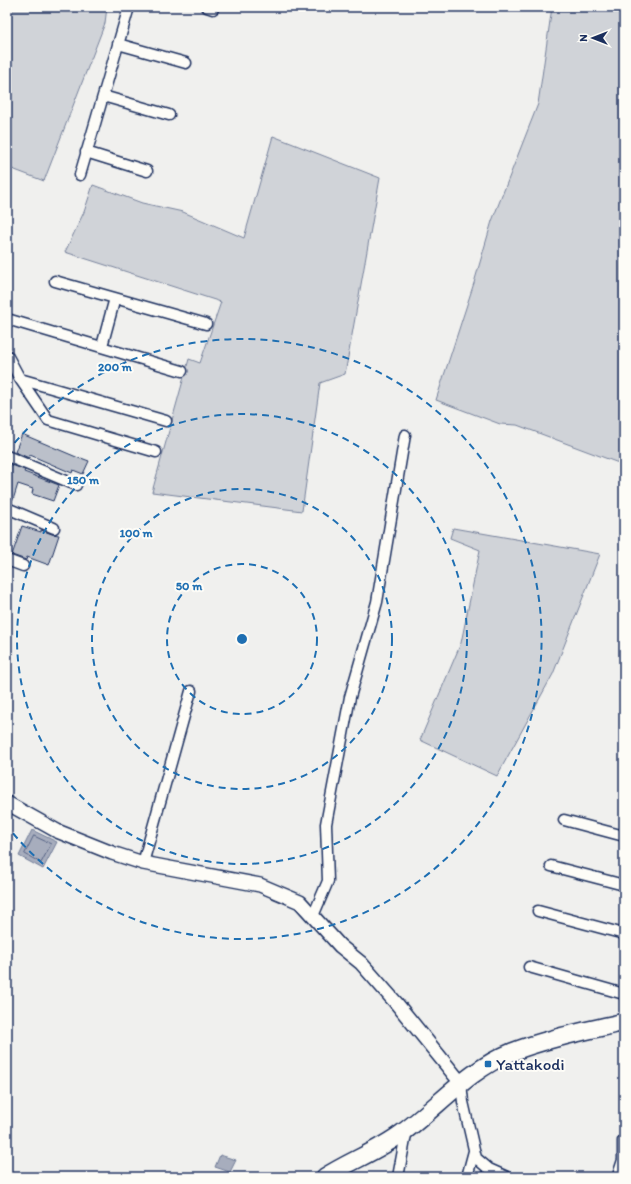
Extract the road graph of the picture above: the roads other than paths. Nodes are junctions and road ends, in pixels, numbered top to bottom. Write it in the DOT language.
graph roads {
  1 [pos="129,7"];
  2 [pos="118,44"];
  3 [pos="186,63"];
  4 [pos="103,96"];
  5 [pos="169,115"];
  6 [pos="86,152"];
  7 [pos="147,171"];
  8 [pos="80,175"];
  9 [pos="55,281"];
  10 [pos="115,298"];
  11 [pos="7,319"];
  12 [pos="206,324"];
  13 [pos="102,346"];
  14 [pos="7,355"];
  15 [pos="182,371"];
  16 [pos="20,379"];
  17 [pos="166,421"];
  18 [pos="405,435"];
  19 [pos="156,452"];
  20 [pos="7,456"];
  21 [pos="76,485"];
  22 [pos="7,508"];
  23 [pos="54,528"];
  24 [pos="7,560"];
  25 [pos="23,566"];
  26 [pos="191,692"];
  27 [pos="7,803"];
  28 [pos="564,820"];
  29 [pos="624,836"];
  30 [pos="144,862"];
  31 [pos="551,866"];
  32 [pos="624,885"];
  33 [pos="538,911"];
  34 [pos="313,916"];
  35 [pos="624,934"];
  36 [pos="529,967"];
  37 [pos="624,994"];
  38 [pos="624,1022"];
  39 [pos="461,1083"];
  40 [pos="407,1129"];
  41 [pos="623,1141"];
  42 [pos="474,1151"];
  43 [pos="325,1177"];
  44 [pos="398,1177"];
  45 [pos="467,1177"];
  46 [pos="507,1177"];
  47 [pos="619,1177"];
  1 -- 2 [label="street"];
  2 -- 3 [label="street"];
  2 -- 4 [label="street"];
  4 -- 5 [label="street"];
  4 -- 6 [label="street"];
  6 -- 7 [label="street"];
  6 -- 8 [label="street"];
  9 -- 10 [label="street"];
  10 -- 12 [label="street"];
  10 -- 13 [label="street"];
  11 -- 13 [label="street"];
  13 -- 15 [label="street"];
  14 -- 16 [label="street"];
  16 -- 17 [label="street"];
  16 -- 19 [label="street"];
  18 -- 34 [label="street"];
  20 -- 21 [label="street"];
  22 -- 23 [label="street"];
  24 -- 25 [label="street"];
  26 -- 30 [label="street"];
  27 -- 30 [label="street"];
  28 -- 29 [label="street"];
  30 -- 34 [label="street"];
  31 -- 32 [label="street"];
  33 -- 35 [label="street"];
  34 -- 39 [label="street"];
  36 -- 37 [label="street"];
  38 -- 39 [label="highway"];
  39 -- 40 [label="highway"];
  39 -- 42 [label="street"];
  40 -- 43 [label="highway"];
  40 -- 44 [label="street"];
  41 -- 47 [label="street"];
  42 -- 45 [label="street"];
  42 -- 46 [label="street"];
}
